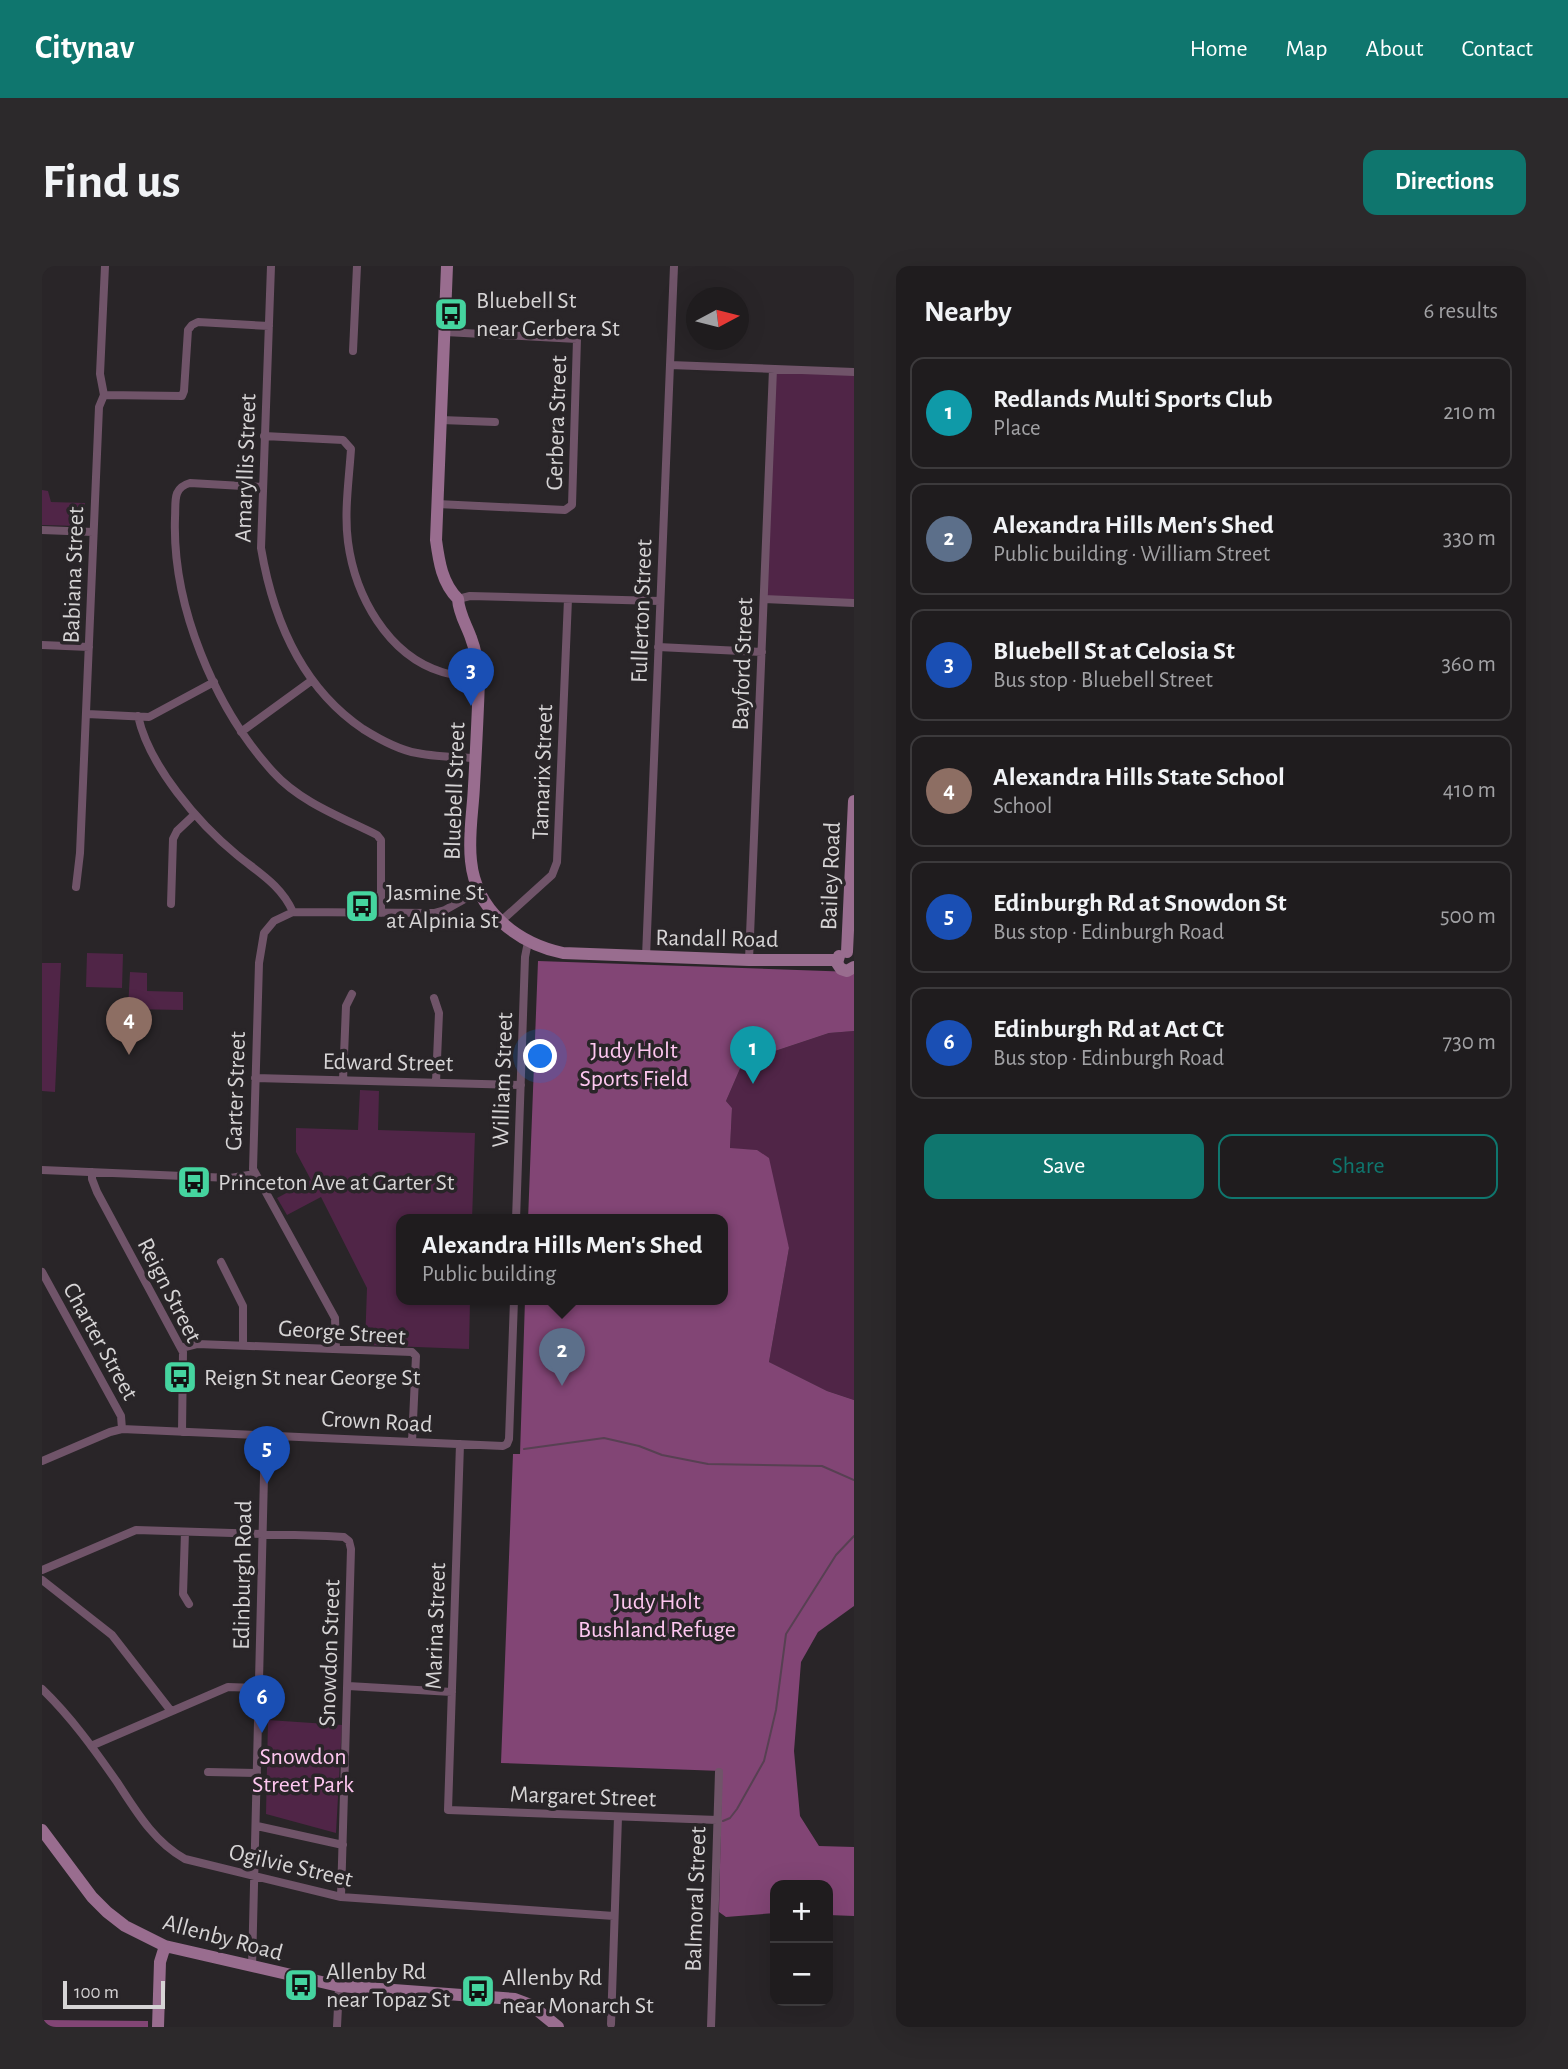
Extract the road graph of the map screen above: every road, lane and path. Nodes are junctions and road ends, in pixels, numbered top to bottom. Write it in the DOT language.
graph roads {
  1 [pos="105,266"];
  2 [pos="271,266"];
  3 [pos="357,266"];
  4 [pos="447,266"];
  5 [pos="674,266"];
  6 [pos="270,326"];
  7 [pos="445,332"];
  8 [pos="353,351"];
  9 [pos="670,365"];
  10 [pos="773,369"];
  11 [pos="854,372"];
  12 [pos="104,395"];
  13 [pos="441,420"];
  14 [pos="495,422"];
  15 [pos="264,436"];
  16 [pos="262,487"];
  17 [pos="437,504"];
  18 [pos="42,530"];
  19 [pos="93,531"];
  20 [pos="458,599"];
  21 [pos="568,599"];
  22 [pos="764,599"];
  23 [pos="660,601"];
  24 [pos="854,603"];
  25 [pos="42,645"];
  26 [pos="89,647"];
  27 [pos="659,647"];
  28 [pos="762,652"];
  29 [pos="479,678"];
  30 [pos="311,681"];
  31 [pos="214,682"];
  32 [pos="87,714"];
  33 [pos="138,716"];
  34 [pos="241,732"];
  35 [pos="476,758"];
  36 [pos="854,801"];
  37 [pos="194,815"];
  38 [pos="76,887"];
  39 [pos="479,891"];
  40 [pos="171,904"];
  41 [pos="293,912"];
  42 [pos="381,913"];
  43 [pos="500,922"];
  44 [pos="528,942"];
  45 [pos="595,955"];
  46 [pos="846,956"];
  47 [pos="646,957"];
  48 [pos="749,960"];
  49 [pos="854,967"];
  50 [pos="352,994"];
  51 [pos="435,998"];
  52 [pos="255,1078"];
  53 [pos="343,1080"];
  54 [pos="436,1082"];
  55 [pos="521,1085"];
  56 [pos="42,1170"];
  57 [pos="92,1172"];
  58 [pos="255,1174"];
  59 [pos="516,1214"];
  60 [pos="220,1262"];
  61 [pos="42,1272"];
  62 [pos="514,1305"];
  63 [pos="243,1345"];
  64 [pos="181,1348"];
  65 [pos="335,1349"];
  66 [pos="122,1429"];
  67 [pos="182,1432"];
  68 [pos="265,1435"];
  69 [pos="412,1442"];
  70 [pos="460,1444"];
  71 [pos="43,1460"];
  72 [pos="184,1532"];
  73 [pos="262,1534"];
  74 [pos="42,1570"];
  75 [pos="42,1580"];
  76 [pos="189,1604"];
  77 [pos="348,1686"];
  78 [pos="258,1688"];
  79 [pos="42,1689"];
  80 [pos="452,1692"];
  81 [pos="171,1711"];
  82 [pos="91,1746"];
  83 [pos="208,1772"];
  84 [pos="719,1772"];
  85 [pos="257,1773"];
  86 [pos="448,1810"];
  87 [pos="618,1817"];
  88 [pos="717,1820"];
  89 [pos="257,1826"];
  90 [pos="42,1830"];
  91 [pos="343,1845"];
  92 [pos="255,1877"];
  93 [pos="341,1897"];
  94 [pos="614,1916"];
  95 [pos="165,1946"];
  96 [pos="252,1967"];
  97 [pos="339,1986"];
  98 [pos="611,2024"];
  99 [pos="158,2027"];
  100 [pos="337,2027"];
  101 [pos="558,2027"];
  102 [pos="711,2027"];
  1 -- 12 [label="street, Babiana Street"];
  2 -- 6 [label="street, Amaryllis Street"];
  3 -- 8 [label="street"];
  4 -- 7 [label="street, Bluebell Street"];
  5 -- 9 [label="street, Fullerton Street"];
  6 -- 12 [label="street"];
  6 -- 15 [label="street, Amaryllis Street"];
  7 -- 13 [label="street, Bluebell Street"];
  7 -- 17 [label="street, Gerbera Street"];
  9 -- 10 [label="street"];
  9 -- 23 [label="street, Fullerton Street"];
  10 -- 11 [label="street"];
  10 -- 22 [label="street, Bayford Street"];
  12 -- 19 [label="street, Babiana Street"];
  13 -- 14 [label="street"];
  13 -- 17 [label="street, Bluebell Street"];
  15 -- 16 [label="street, Amaryllis Street"];
  15 -- 29 [label="street"];
  16 -- 30 [label="street, Amaryllis Street"];
  16 -- 31 [label="street"];
  17 -- 20 [label="street, Bluebell Street"];
  18 -- 19 [label="street"];
  19 -- 26 [label="street, Babiana Street"];
  20 -- 21 [label="street"];
  20 -- 29 [label="street, Bluebell Street"];
  21 -- 23 [label="street"];
  21 -- 43 [label="street, Tamarix Street"];
  22 -- 24 [label="street"];
  22 -- 28 [label="street, Bayford Street"];
  23 -- 27 [label="street, Fullerton Street"];
  25 -- 26 [label="street"];
  26 -- 32 [label="street, Babiana Street"];
  27 -- 28 [label="street"];
  27 -- 47 [label="street, Fullerton Street"];
  28 -- 48 [label="street, Bayford Street"];
  29 -- 35 [label="street, Bluebell Street"];
  30 -- 34 [label="street"];
  30 -- 35 [label="street, Amaryllis Street"];
  31 -- 33 [label="street"];
  31 -- 34 [label="street"];
  32 -- 33 [label="street"];
  32 -- 38 [label="street, Babiana Street"];
  33 -- 37 [label="street"];
  34 -- 42 [label="street"];
  35 -- 39 [label="street, Bluebell Street"];
  36 -- 46 [label="street, Bailey Road"];
  37 -- 40 [label="street"];
  37 -- 41 [label="street"];
  39 -- 42 [label="street"];
  39 -- 43 [label="street, Bluebell Street"];
  41 -- 42 [label="street"];
  41 -- 52 [label="street, Garter Street"];
  43 -- 44 [label="street, Bluebell Street"];
  44 -- 45 [label="street, Bluebell Street"];
  44 -- 55 [label="street, William Street"];
  45 -- 47 [label="street, Randall Road"];
  46 -- 48 [label="street, Randall Road"];
  46 -- 49 [label="street, Randall Road"];
  47 -- 48 [label="street, Randall Road"];
  50 -- 53 [label="street"];
  51 -- 54 [label="street"];
  52 -- 53 [label="street, Edward Street"];
  52 -- 58 [label="street, Garter Street"];
  53 -- 54 [label="street, Edward Street"];
  54 -- 55 [label="street, Edward Street"];
  55 -- 59 [label="street, William Street"];
  56 -- 57 [label="street"];
  57 -- 58 [label="street"];
  57 -- 64 [label="street, Reign Street"];
  58 -- 65 [label="street, Garter Street"];
  60 -- 63 [label="street"];
  61 -- 66 [label="street, Charter Street"];
  62 -- 70 [label="street, Crown Road"];
  63 -- 64 [label="street, George Street"];
  63 -- 65 [label="street, George Street"];
  64 -- 67 [label="street, Reign Street"];
  65 -- 69 [label="street, George Street"];
  66 -- 67 [label="street, Crown Road"];
  66 -- 71 [label="street, Crown Road"];
  67 -- 68 [label="street, Crown Road"];
  68 -- 69 [label="street, Crown Road"];
  68 -- 73 [label="street, Edinburgh Road"];
  69 -- 70 [label="street, Crown Road"];
  70 -- 80 [label="street, Marina Street"];
  72 -- 73 [label="street"];
  72 -- 74 [label="street"];
  72 -- 76 [label="street"];
  73 -- 77 [label="street, Snowdon Street"];
  73 -- 78 [label="street, Edinburgh Road"];
  75 -- 81 [label="street"];
  77 -- 80 [label="street"];
  77 -- 91 [label="street, Snowdon Street"];
  78 -- 81 [label="street"];
  78 -- 85 [label="street, Edinburgh Road"];
  79 -- 82 [label="street, Ogilvie Street"];
  80 -- 86 [label="street, Marina Street"];
  81 -- 82 [label="street"];
  82 -- 92 [label="street, Ogilvie Street"];
  83 -- 85 [label="street"];
  84 -- 88 [label="street, Balmoral Street"];
  85 -- 89 [label="street, Edinburgh Road"];
  86 -- 87 [label="street, Margaret Street"];
  87 -- 88 [label="street, Margaret Street"];
  87 -- 94 [label="street"];
  88 -- 102 [label="street, Balmoral Street"];
  89 -- 91 [label="street"];
  89 -- 92 [label="street, Edinburgh Road"];
  90 -- 95 [label="street, Allenby Road"];
  91 -- 93 [label="street, Snowdon Street"];
  92 -- 93 [label="street, Ogilvie Street"];
  92 -- 96 [label="street, Edinburgh Road"];
  93 -- 94 [label="street, Ogilvie Street"];
  94 -- 98 [label="street"];
  95 -- 96 [label="street, Allenby Road"];
  95 -- 99 [label="street"];
  96 -- 97 [label="street, Allenby Road"];
  97 -- 100 [label="street"];
  97 -- 101 [label="street, Allenby Road"];
}
